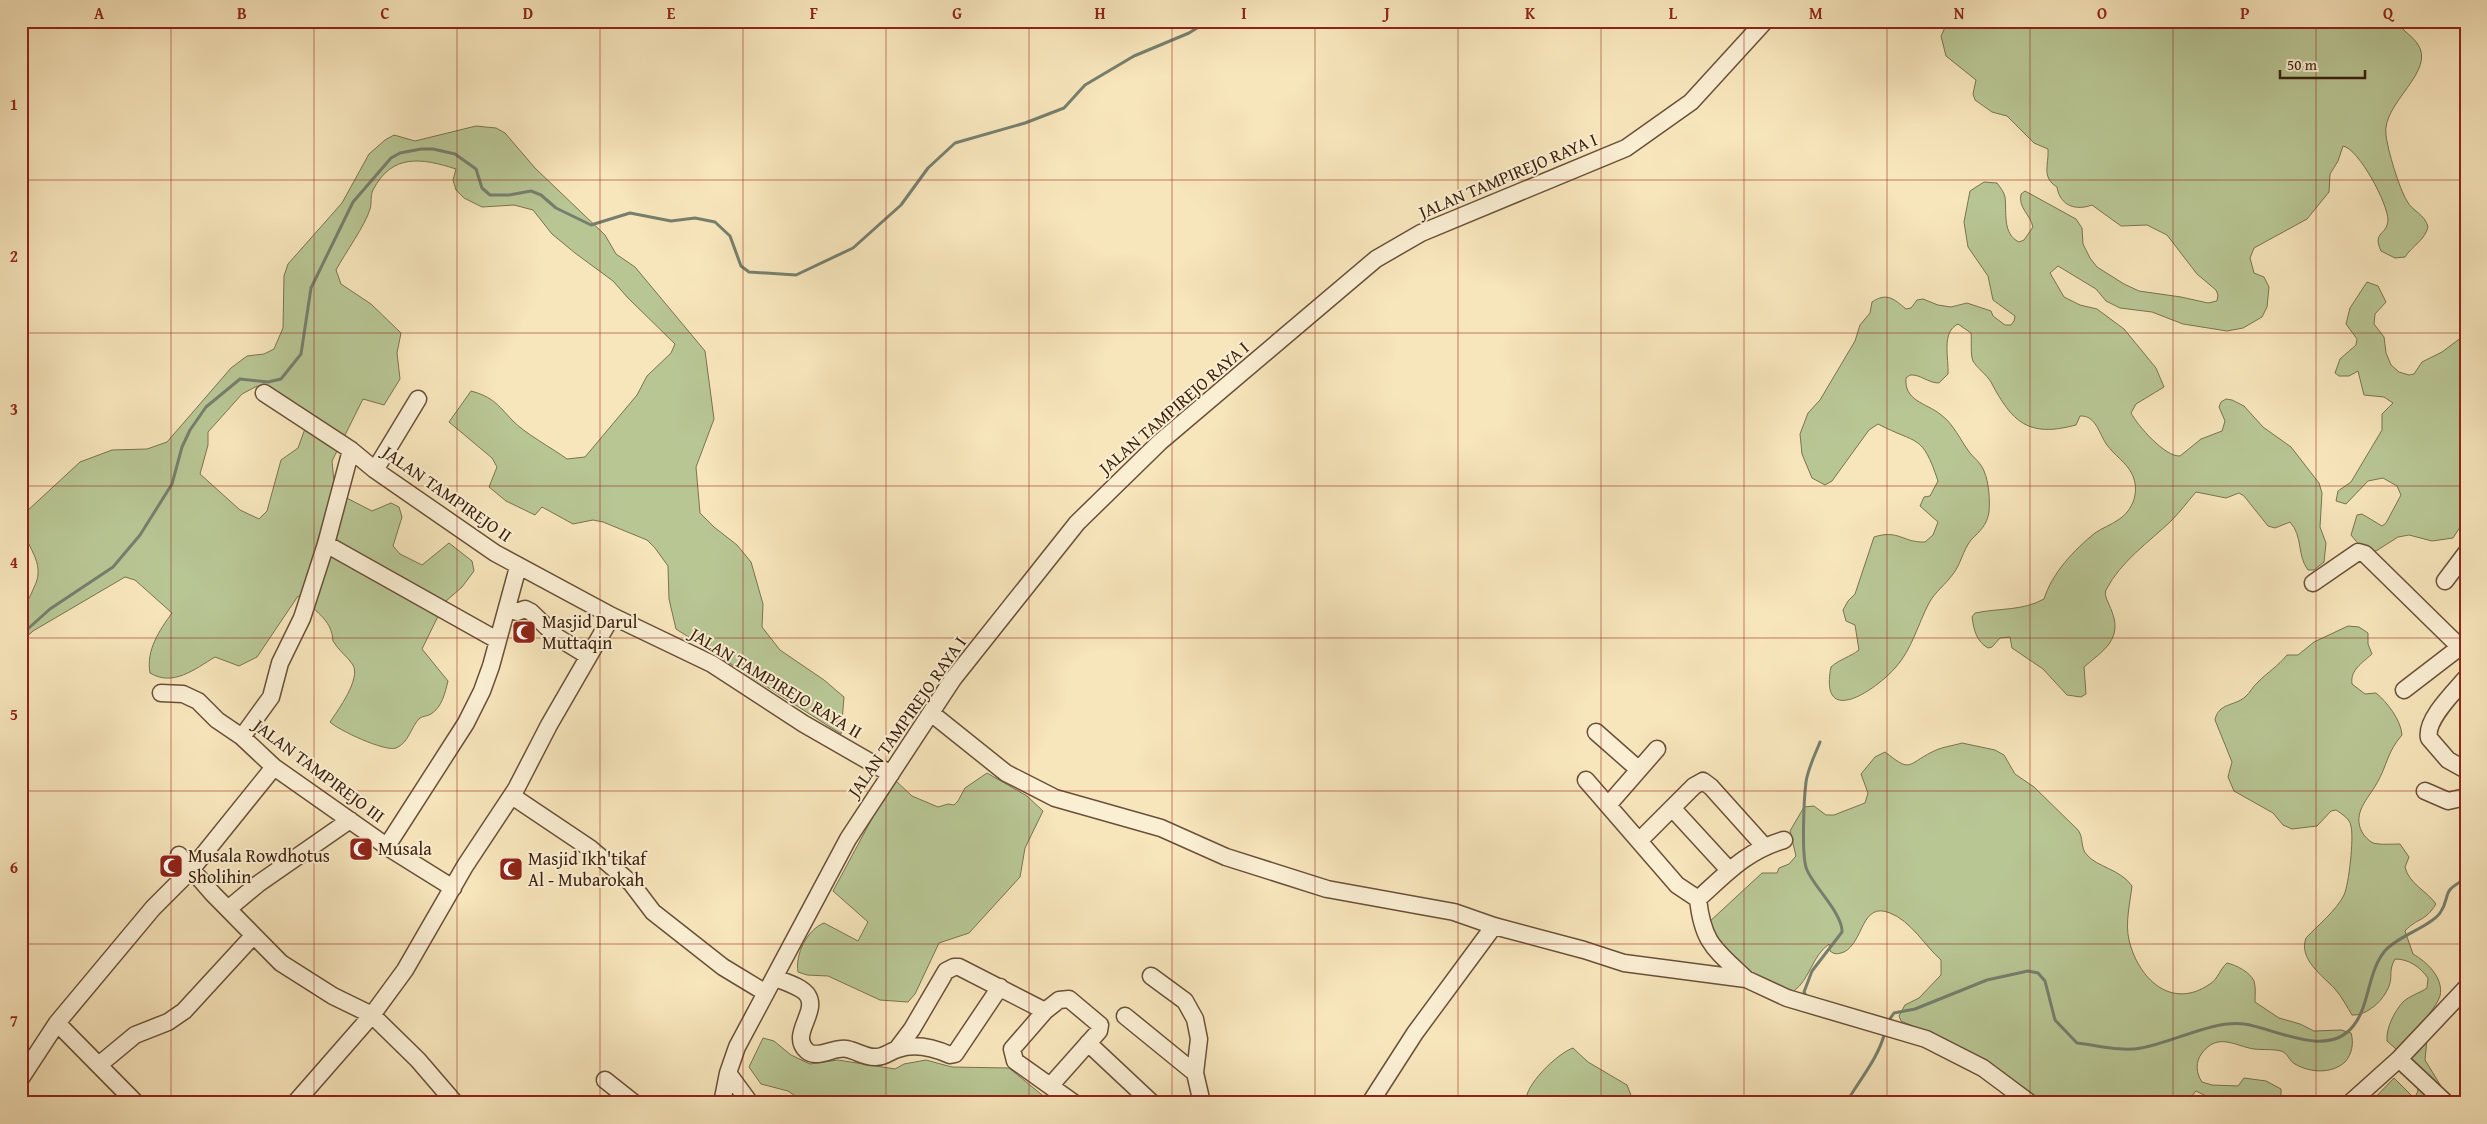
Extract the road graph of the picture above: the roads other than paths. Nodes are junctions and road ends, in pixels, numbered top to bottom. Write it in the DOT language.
graph roads {
  1 [pos="1765,21"];
  2 [pos="264,394"];
  3 [pos="418,399"];
  4 [pos="351,450"];
  5 [pos="376,470"];
  6 [pos="326,544"];
  7 [pos="2466,553"];
  8 [pos="518,566"];
  9 [pos="2445,581"];
  10 [pos="2313,583"];
  11 [pos="508,607"];
  12 [pos="612,616"];
  13 [pos="497,640"];
  14 [pos="2463,650"];
  15 [pos="588,656"];
  16 [pos="2466,678"];
  17 [pos="2404,690"];
  18 [pos="161,694"];
  19 [pos="931,713"];
  20 [pos="1596,732"];
  21 [pos="242,738"];
  22 [pos="1657,749"];
  23 [pos="274,766"];
  24 [pos="1638,769"];
  25 [pos="2466,770"];
  26 [pos="891,774"];
  27 [pos="1586,780"];
  28 [pos="2425,791"];
  29 [pos="512,796"];
  30 [pos="2466,797"];
  31 [pos="1609,804"];
  32 [pos="1673,809"];
  33 [pos="350,820"];
  34 [pos="1640,840"];
  35 [pos="1784,840"];
  36 [pos="387,846"];
  37 [pos="1764,846"];
  38 [pos="179,855"];
  39 [pos="191,870"];
  40 [pos="1729,870"];
  41 [pos="452,888"];
  42 [pos="1698,900"];
  43 [pos="228,909"];
  44 [pos="1494,926"];
  45 [pos="253,936"];
  46 [pos="1151,976"];
  47 [pos="775,978"];
  48 [pos="1746,979"];
  49 [pos="1000,987"];
  50 [pos="2466,988"];
  51 [pos="766,993"];
  52 [pos="1044,1010"];
  53 [pos="372,1015"];
  54 [pos="1125,1016"];
  55 [pos="57,1023"];
  56 [pos="1088,1043"];
  57 [pos="898,1049"];
  58 [pos="2399,1058"];
  59 [pos="100,1064"];
  60 [pos="728,1073"];
  61 [pos="1195,1073"];
  62 [pos="21,1078"];
  63 [pos="606,1080"];
  64 [pos="1051,1085"];
  65 [pos="130,1101"];
  66 [pos="1201,1102"];
  67 [pos="295,1103"];
  68 [pos="456,1103"];
  69 [pos="634,1103"];
  70 [pos="722,1103"];
  71 [pos="750,1103"];
  72 [pos="1074,1103"];
  73 [pos="1152,1103"];
  74 [pos="1370,1103"];
  75 [pos="2030,1103"];
  76 [pos="2350,1103"];
  77 [pos="2446,1103"];
  1 -- 19 [label="street, JALAN TAMPIREJO RAYA I"];
  2 -- 4 [label="street, JALAN TAMPIREJO II"];
  3 -- 5 [label="street"];
  4 -- 5 [label="street, JALAN TAMPIREJO II"];
  4 -- 6 [label="street"];
  5 -- 8 [label="street, JALAN TAMPIREJO II"];
  6 -- 13 [label="street"];
  6 -- 21 [label="street"];
  7 -- 9 [label="street"];
  8 -- 11 [label="street"];
  8 -- 12 [label="street, JALAN TAMPIREJO II"];
  10 -- 14 [label="street"];
  11 -- 13 [label="street"];
  11 -- 15 [label="street"];
  12 -- 15 [label="street"];
  12 -- 26 [label="street, JALAN TAMPIREJO RAYA II"];
  13 -- 36 [label="street"];
  14 -- 17 [label="street"];
  15 -- 29 [label="street"];
  16 -- 25 [label="street"];
  18 -- 21 [label="street, JALAN TAMPIREJO III"];
  19 -- 26 [label="street, JALAN TAMPIREJO RAYA I"];
  19 -- 44 [label="street"];
  20 -- 24 [label="street"];
  21 -- 23 [label="street, JALAN TAMPIREJO III"];
  22 -- 24 [label="street"];
  23 -- 33 [label="street, JALAN TAMPIREJO III"];
  23 -- 39 [label="street"];
  24 -- 31 [label="street"];
  26 -- 47 [label="street, JALAN TAMPIREJO RAYA I"];
  27 -- 31 [label="street"];
  28 -- 30 [label="street"];
  29 -- 41 [label="street"];
  29 -- 51 [label="street"];
  31 -- 34 [label="street"];
  32 -- 34 [label="street"];
  32 -- 37 [label="street"];
  32 -- 40 [label="street"];
  33 -- 36 [label="street, JALAN TAMPIREJO III"];
  33 -- 43 [label="street"];
  34 -- 42 [label="street"];
  35 -- 37 [label="street"];
  36 -- 41 [label="street, JALAN TAMPIREJO III"];
  37 -- 40 [label="street"];
  38 -- 39 [label="street"];
  39 -- 43 [label="street"];
  39 -- 55 [label="street"];
  40 -- 42 [label="street"];
  41 -- 53 [label="street"];
  42 -- 48 [label="street"];
  43 -- 45 [label="street"];
  44 -- 48 [label="street"];
  44 -- 74 [label="street"];
  45 -- 53 [label="street"];
  45 -- 59 [label="street"];
  46 -- 61 [label="street"];
  47 -- 51 [label="street, JALAN TAMPIREJO RAYA I"];
  47 -- 57 [label="street"];
  48 -- 75 [label="street"];
  49 -- 52 [label="street"];
  49 -- 57 [label="street"];
  49 -- 57 [label="street"];
  50 -- 58 [label="street"];
  51 -- 60 [label="street, JALAN TAMPIREJO RAYA I"];
  52 -- 56 [label="street"];
  52 -- 64 [label="street"];
  53 -- 67 [label="street"];
  53 -- 68 [label="street"];
  54 -- 61 [label="street"];
  55 -- 59 [label="street"];
  55 -- 62 [label="street"];
  56 -- 64 [label="street"];
  56 -- 73 [label="street"];
  58 -- 76 [label="street"];
  58 -- 77 [label="street"];
  59 -- 65 [label="street"];
  60 -- 70 [label="street, JALAN TAMPIREJO RAYA I"];
  60 -- 71 [label="street"];
  61 -- 66 [label="street"];
  63 -- 69 [label="street"];
  64 -- 72 [label="street"];
}
